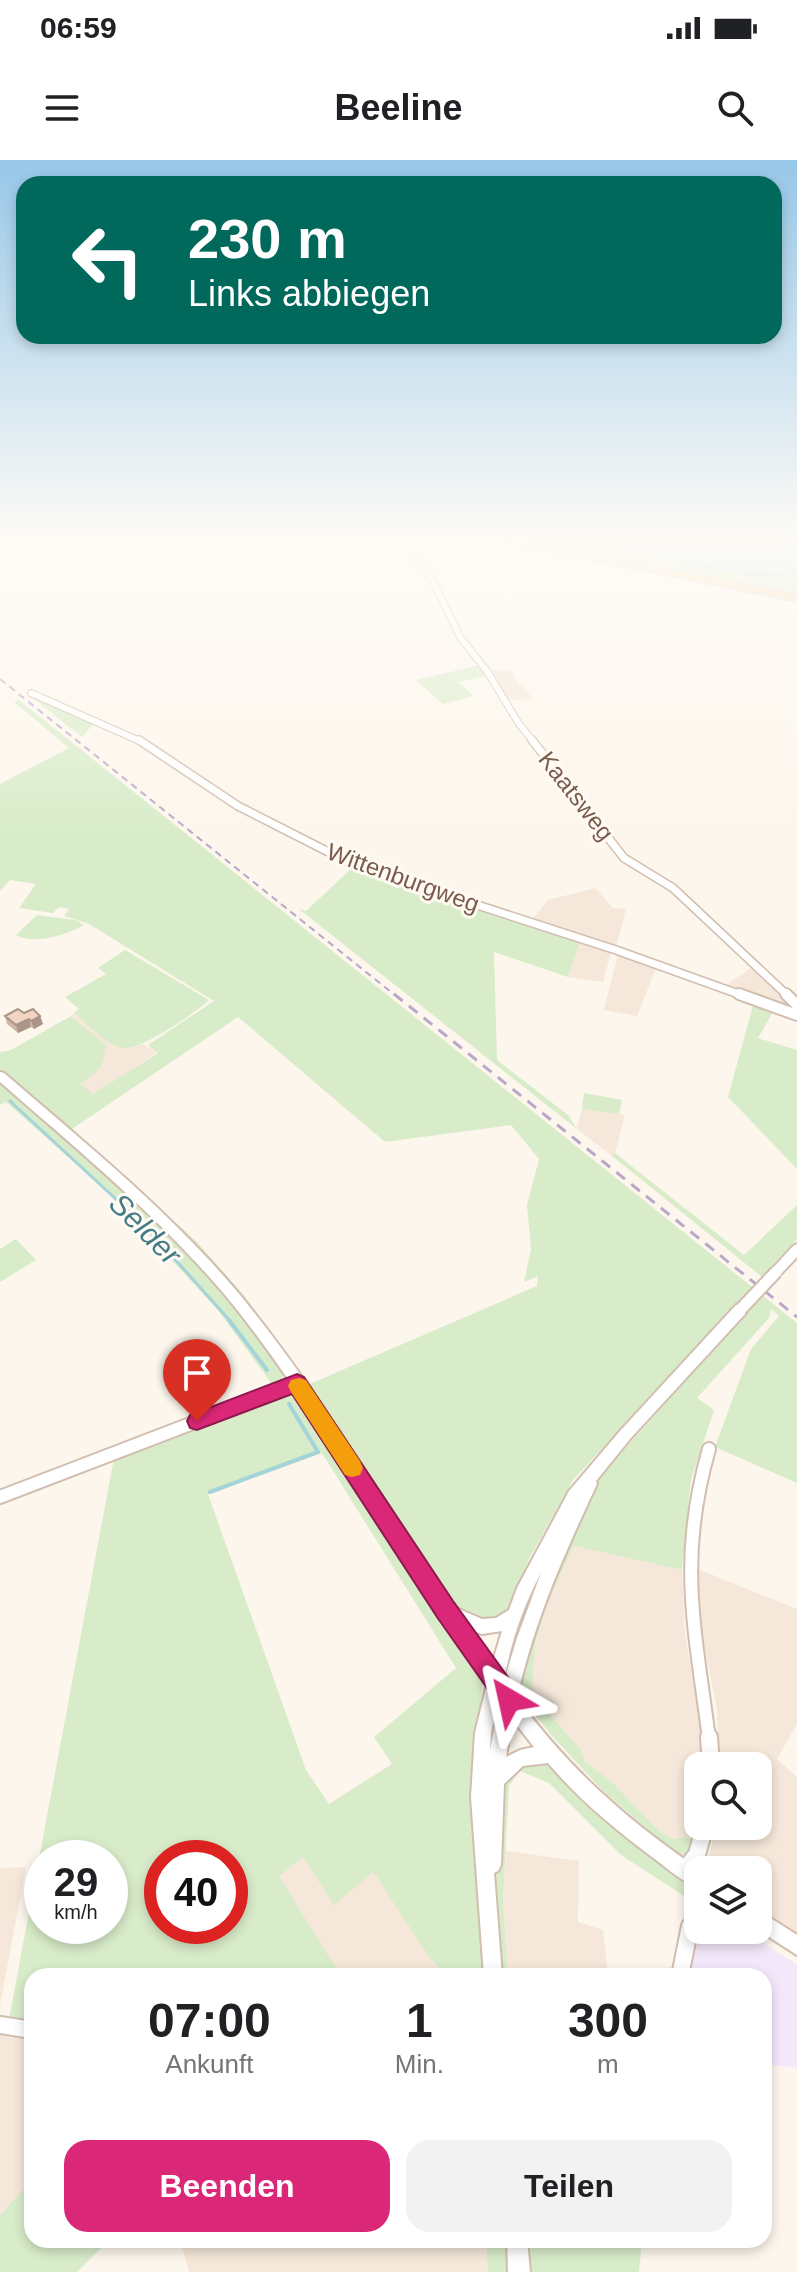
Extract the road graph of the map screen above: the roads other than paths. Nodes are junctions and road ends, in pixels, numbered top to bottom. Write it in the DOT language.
graph roads {
  1 [pos="463,641"];
  2 [pos="31,693"];
  3 [pos="797,1005"];
  4 [pos="797,1015"];
  5 [pos="0,1076"];
  6 [pos="797,1249"];
  7 [pos="297,1383"];
  8 [pos="709,1449"];
  9 [pos="599,1467"];
  10 [pos="0,1497"];
  11 [pos="445,1609"];
  12 [pos="514,1616"];
  13 [pos="496,1682"];
  14 [pos="509,1700"];
  15 [pos="710,1752"];
  16 [pos="551,1755"];
  17 [pos="497,1779"];
  18 [pos="684,1868"];
  19 [pos="772,1929"];
  20 [pos="489,1931"];
  21 [pos="686,1944"];
  22 [pos="797,1946"];
  23 [pos="492,1968"];
  24 [pos="682,1968"];
  25 [pos="0,2025"];
  26 [pos="24,2029"];
  27 [pos="518,2248"];
  28 [pos="519,2272"];
  1 -- 3 [label="street, Kaatsweg"];
  2 -- 4 [label="street, Wittenburgweg"];
  5 -- 7 [label="street"];
  6 -- 9 [label="street, bridge"];
  7 -- 10 [label="street"];
  7 -- 11 [label="street"];
  8 -- 15 [label="street"];
  9 -- 12 [label="street"];
  9 -- 14 [label="street"];
  11 -- 12 [label="street"];
  11 -- 13 [label="street"];
  12 -- 13 [label="street"];
  13 -- 14 [label="street"];
  13 -- 20 [label="street"];
  14 -- 16 [label="street"];
  14 -- 17 [label="street"];
  16 -- 17 [label="street"];
  16 -- 18 [label="street"];
  17 -- 20 [label="street"];
  19 -- 22 [label="street"];
  20 -- 23 [label="street"];
  21 -- 24 [label="street"];
  25 -- 26 [label="street"];
  27 -- 28 [label="street"];
}
